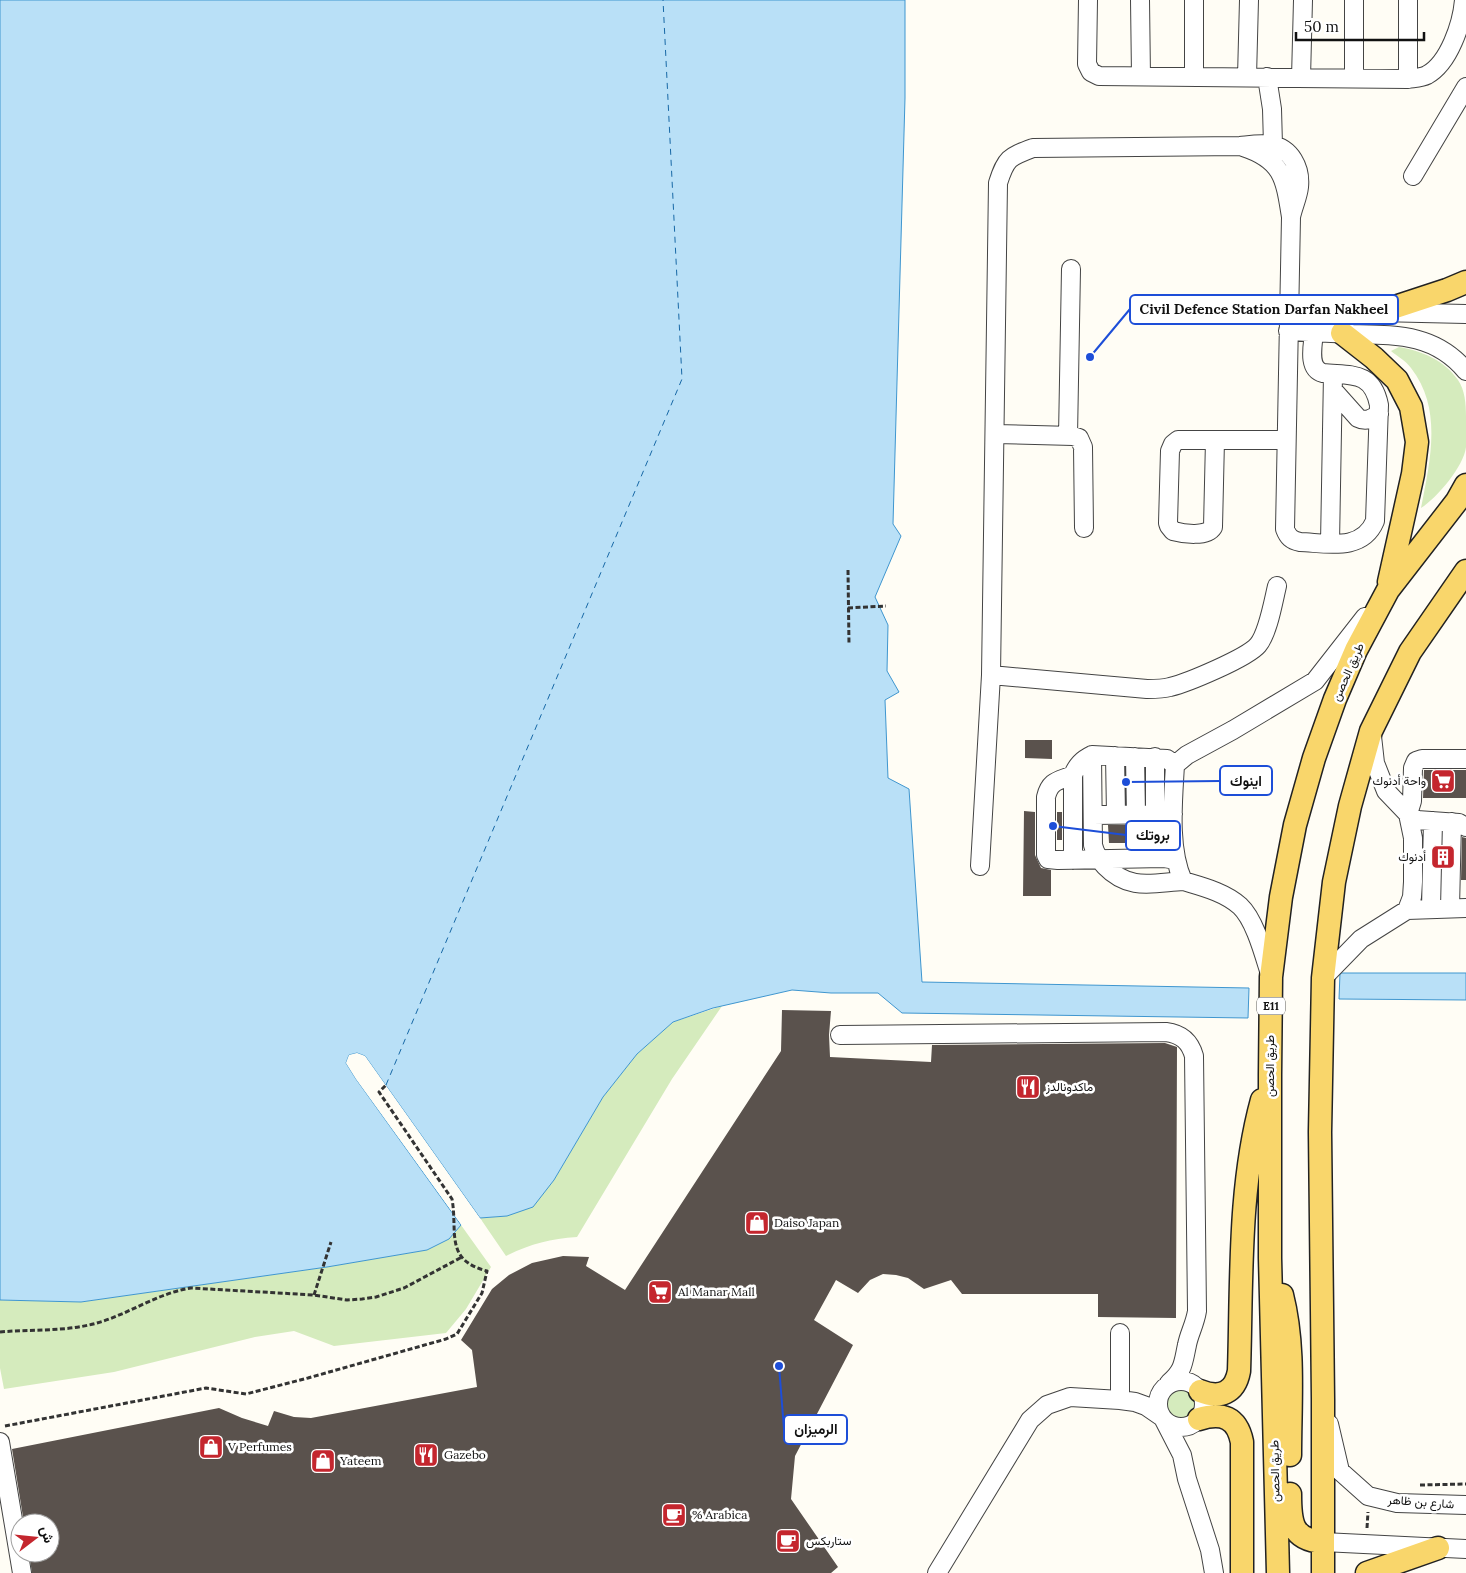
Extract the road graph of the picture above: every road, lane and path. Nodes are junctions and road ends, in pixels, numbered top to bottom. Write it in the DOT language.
graph roads {
  1 [pos="1088,0"];
  2 [pos="1140,0"];
  3 [pos="1194,0"];
  4 [pos="1248,0"];
  5 [pos="1303,0"];
  6 [pos="1354,0"];
  7 [pos="1408,0"];
  8 [pos="1464,0"];
  9 [pos="1140,76"];
  10 [pos="1194,77"];
  11 [pos="1247,77"];
  12 [pos="1267,78"];
  13 [pos="1301,78"];
  14 [pos="1354,78"];
  15 [pos="1408,79"];
  16 [pos="1466,87"];
  17 [pos="1273,145"];
  18 [pos="1240,146"];
  19 [pos="1413,176"];
  20 [pos="1291,217"];
  21 [pos="1071,269"];
  22 [pos="1466,282"];
  23 [pos="1288,310"];
  24 [pos="1380,312"];
  25 [pos="1466,314"];
  26 [pos="1288,331"];
  27 [pos="1314,332"];
  28 [pos="1342,333"];
  29 [pos="1466,371"];
  30 [pos="1333,382"];
  31 [pos="1379,414"];
  32 [pos="995,434"];
  33 [pos="1068,436"];
  34 [pos="1215,440"];
  35 [pos="1286,440"];
  36 [pos="1466,485"];
  37 [pos="1084,528"];
  38 [pos="1330,543"];
  39 [pos="848,570"];
  40 [pos="1466,571"];
  41 [pos="1277,586"];
  42 [pos="1388,590"];
  43 [pos="886,606"];
  44 [pos="848,608"];
  45 [pos="849,645"];
  46 [pos="992,674"];
  47 [pos="1371,731"];
  48 [pos="1092,755"];
  49 [pos="1115,756"];
  50 [pos="1135,757"];
  51 [pos="1155,758"];
  52 [pos="1466,759"];
  53 [pos="1175,765"];
  54 [pos="1067,777"];
  55 [pos="1174,793"];
  56 [pos="1093,814"];
  57 [pos="1116,814"];
  58 [pos="1136,814"];
  59 [pos="1155,814"];
  60 [pos="1173,814"];
  61 [pos="1408,814"];
  62 [pos="1433,821"];
  63 [pos="1459,824"];
  64 [pos="1176,856"];
  65 [pos="1066,860"];
  66 [pos="1099,860"];
  67 [pos="980,866"];
  68 [pos="1183,881"];
  69 [pos="1431,908"];
  70 [pos="1458,908"];
  71 [pos="1407,910"];
  72 [pos="1271,977"];
  73 [pos="1322,978"];
  74 [pos="840,1035"];
  75 [pos="1270,1076"];
  76 [pos="386,1085"];
  77 [pos="331,1242"];
  78 [pos="462,1257"];
  79 [pos="1270,1258"];
  80 [pos="314,1295"];
  81 [pos="0,1332"];
  82 [pos="1120,1334"];
  83 [pos="1185,1356"];
  84 [pos="1167,1385"];
  85 [pos="1197,1388"];
  86 [pos="1323,1399"];
  87 [pos="1127,1401"];
  88 [pos="1163,1419"];
  89 [pos="1196,1422"];
  90 [pos="0,1427"];
  91 [pos="0,1442"];
  92 [pos="1182,1455"];
  93 [pos="1466,1505"];
  94 [pos="1323,1542"];
  95 [pos="1438,1548"];
  96 [pos="1466,1549"];
  97 [pos="22,1573"];
  98 [pos="937,1573"];
  99 [pos="1214,1573"];
  100 [pos="1242,1573"];
  101 [pos="1278,1573"];
  102 [pos="1323,1573"];
  103 [pos="1367,1573"];
  1 -- 9 [label="street"];
  2 -- 9 [label="street"];
  3 -- 10 [label="street"];
  4 -- 11 [label="street"];
  5 -- 13 [label="street"];
  6 -- 14 [label="street"];
  7 -- 15 [label="street"];
  8 -- 15 [label="street"];
  9 -- 10 [label="street"];
  10 -- 11 [label="street"];
  11 -- 12 [label="street"];
  12 -- 13 [label="street"];
  12 -- 17 [label="street"];
  13 -- 14 [label="street"];
  14 -- 15 [label="street"];
  16 -- 19 [label="street"];
  17 -- 18 [label="street"];
  17 -- 20 [label="street"];
  18 -- 20 [label="street"];
  18 -- 32 [label="street"];
  20 -- 23 [label="street"];
  21 -- 33 [label="street"];
  22 -- 24 [label="main road"];
  23 -- 24 [label="street"];
  23 -- 26 [label="street"];
  24 -- 25 [label="street"];
  26 -- 27 [label="street"];
  26 -- 35 [label="street"];
  27 -- 28 [label="street"];
  27 -- 30 [label="street"];
  28 -- 29 [label="street"];
  28 -- 42 [label="main road"];
  30 -- 31 [label="street"];
  30 -- 31 [label="street"];
  30 -- 38 [label="street"];
  31 -- 38 [label="street"];
  32 -- 33 [label="street"];
  32 -- 46 [label="street"];
  33 -- 37 [label="street"];
  34 -- 34 [label="street"];
  34 -- 35 [label="street"];
  35 -- 38 [label="street"];
  36 -- 42 [label="main road, طريق الحصن / E11"];
  39 -- 44 [label="path"];
  40 -- 47 [label="main road"];
  41 -- 46 [label="street"];
  42 -- 53 [label="street"];
  42 -- 72 [label="main road, طريق الحصن / E11"];
  43 -- 44 [label="path"];
  44 -- 45 [label="path"];
  46 -- 67 [label="street"];
  47 -- 61 [label="street"];
  47 -- 73 [label="main road"];
  48 -- 49 [label="street"];
  48 -- 54 [label="street"];
  48 -- 56 [label="street"];
  49 -- 50 [label="street"];
  49 -- 57 [label="street"];
  50 -- 51 [label="street"];
  50 -- 58 [label="street"];
  51 -- 53 [label="street"];
  51 -- 59 [label="street"];
  52 -- 61 [label="street"];
  53 -- 55 [label="street"];
  54 -- 65 [label="street"];
  54 -- 65 [label="street"];
  55 -- 60 [label="street"];
  55 -- 64 [label="street"];
  56 -- 57 [label="street"];
  56 -- 66 [label="street"];
  57 -- 58 [label="street"];
  58 -- 59 [label="street"];
  59 -- 60 [label="street"];
  60 -- 64 [label="street"];
  61 -- 62 [label="street"];
  61 -- 71 [label="street"];
  62 -- 63 [label="street"];
  62 -- 69 [label="street"];
  63 -- 70 [label="street"];
  64 -- 66 [label="street"];
  64 -- 68 [label="street"];
  65 -- 66 [label="street"];
  66 -- 68 [label="street"];
  68 -- 72 [label="street"];
  69 -- 70 [label="street"];
  69 -- 71 [label="street"];
  71 -- 73 [label="street"];
  72 -- 75 [label="main road, طريق الحصن / E11"];
  73 -- 86 [label="main road"];
  74 -- 83 [label="street"];
  75 -- 79 [label="main road, طريق الحصن / E11"];
  75 -- 85 [label="main road"];
  76 -- 78 [label="path"];
  77 -- 80 [label="path"];
  78 -- 80 [label="path"];
  78 -- 90 [label="path"];
  79 -- 94 [label="main road"];
  79 -- 101 [label="main road, طريق الحصن / E11"];
  80 -- 81 [label="path"];
  82 -- 87 [label="street"];
  83 -- 84 [label="street"];
  83 -- 85 [label="street"];
  84 -- 85 [label="street"];
  84 -- 87 [label="street"];
  84 -- 88 [label="street"];
  85 -- 89 [label="street"];
  86 -- 93 [label="street, شارع بن ظاهر"];
  86 -- 94 [label="main road"];
  87 -- 88 [label="street"];
  87 -- 98 [label="street"];
  88 -- 89 [label="street"];
  88 -- 92 [label="street"];
  89 -- 92 [label="street"];
  89 -- 100 [label="main road"];
  91 -- 97 [label="street"];
  92 -- 99 [label="street"];
  94 -- 95 [label="street"];
  94 -- 102 [label="main road"];
  95 -- 96 [label="street"];
  95 -- 103 [label="main road"];
}
